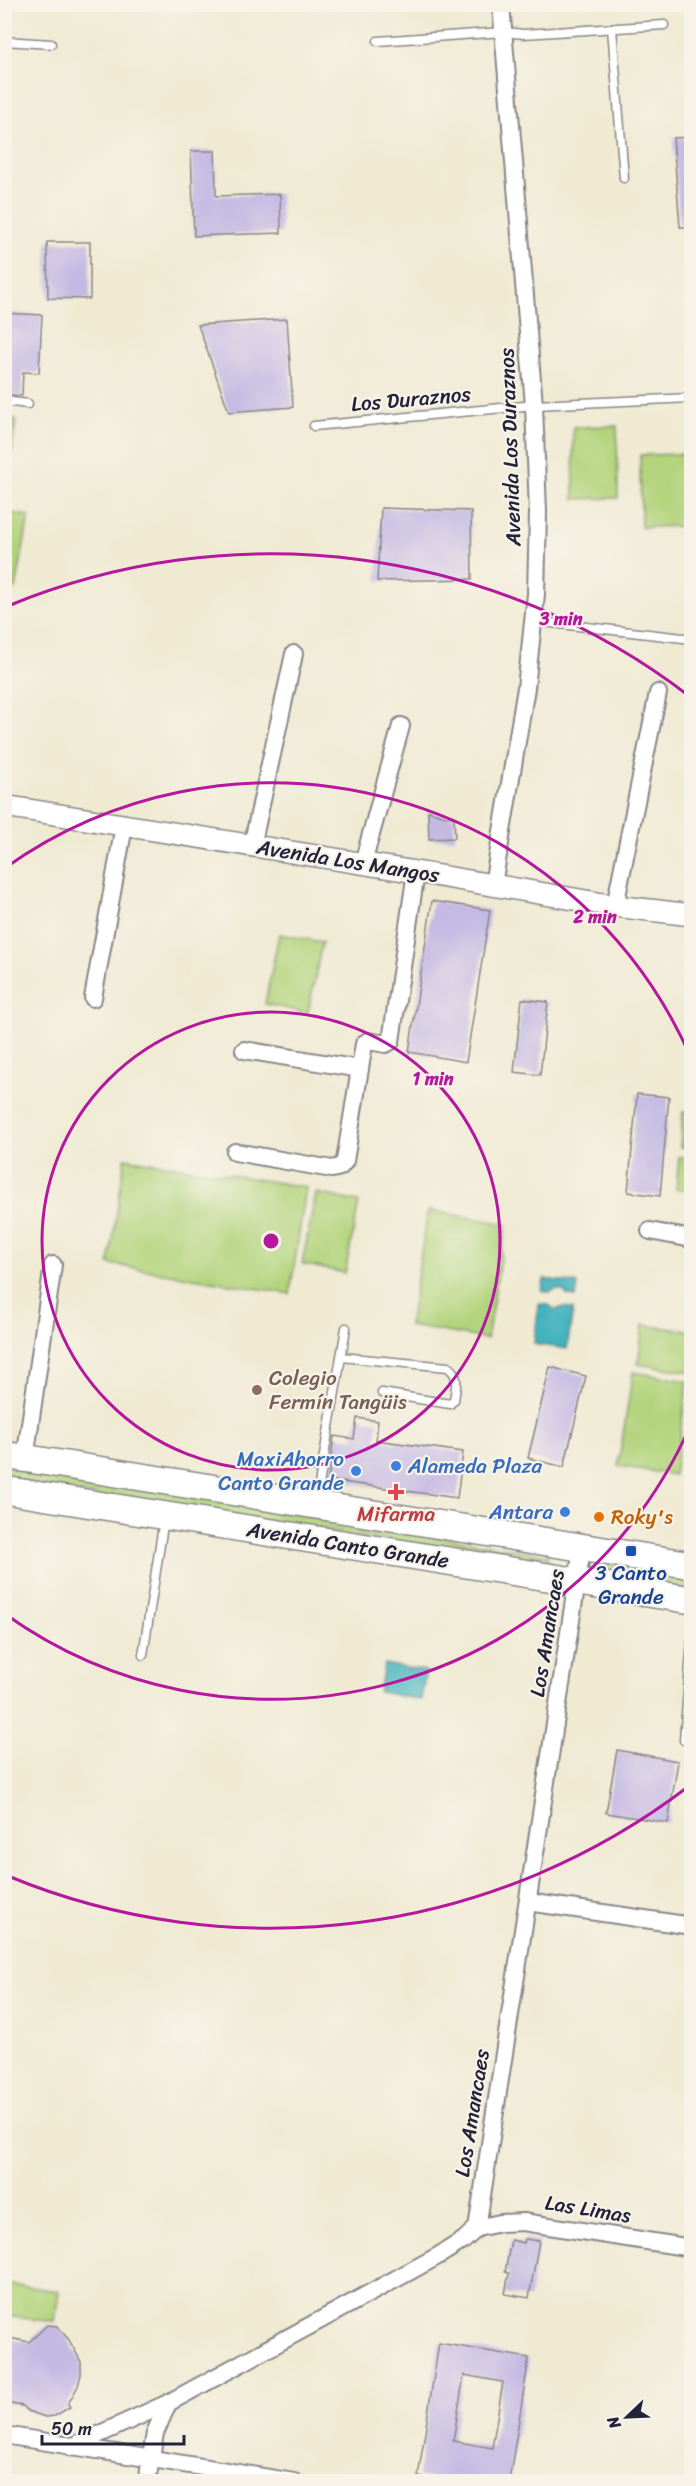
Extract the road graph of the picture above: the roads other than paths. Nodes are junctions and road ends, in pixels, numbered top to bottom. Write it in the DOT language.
graph roads {
  1 [pos="501,4"];
  2 [pos="664,25"];
  3 [pos="612,28"];
  4 [pos="503,32"];
  5 [pos="4,41"];
  6 [pos="378,41"];
  7 [pos="51,45"];
  8 [pos="624,178"];
  9 [pos="692,398"];
  10 [pos="4,401"];
  11 [pos="28,404"];
  12 [pos="534,405"];
  13 [pos="314,426"];
  14 [pos="534,621"];
  15 [pos="692,639"];
  16 [pos="294,654"];
  17 [pos="658,693"];
  18 [pos="401,726"];
  19 [pos="4,806"];
  20 [pos="124,826"];
  21 [pos="252,846"];
  22 [pos="363,863"];
  23 [pos="416,872"];
  24 [pos="493,885"];
  25 [pos="615,906"];
  26 [pos="692,915"];
  27 [pos="93,998"];
  28 [pos="244,1050"];
  29 [pos="360,1069"];
  30 [pos="235,1152"];
  31 [pos="650,1231"];
  32 [pos="692,1239"];
  33 [pos="53,1265"];
  34 [pos="346,1328"];
  35 [pos="340,1357"];
  36 [pos="382,1393"];
  37 [pos="15,1457"];
  38 [pos="4,1490"];
  39 [pos="315,1505"];
  40 [pos="165,1515"];
  41 [pos="582,1549"];
  42 [pos="692,1565"];
  43 [pos="579,1583"];
  44 [pos="692,1600"];
  45 [pos="692,1640"];
  46 [pos="144,1654"];
  47 [pos="684,1740"];
  48 [pos="528,1902"];
  49 [pos="692,1926"];
  50 [pos="477,2228"];
  51 [pos="692,2248"];
  52 [pos="168,2403"];
  53 [pos="4,2436"];
  54 [pos="71,2447"];
  55 [pos="151,2458"];
  56 [pos="147,2481"];
  57 [pos="294,2481"];
  1 -- 4 [label="street, Avenida Los Duraznos"];
  2 -- 3 [label="lane"];
  3 -- 4 [label="lane"];
  3 -- 8 [label="lane"];
  4 -- 6 [label="lane"];
  4 -- 12 [label="street, Avenida Los Duraznos"];
  5 -- 7 [label="lane"];
  9 -- 12 [label="lane, Los Duraznos"];
  10 -- 11 [label="lane"];
  12 -- 13 [label="lane, Los Duraznos"];
  12 -- 14 [label="street, Avenida Los Duraznos"];
  14 -- 15 [label="lane"];
  14 -- 24 [label="street, Avenida Los Duraznos"];
  16 -- 21 [label="street"];
  17 -- 25 [label="street"];
  18 -- 22 [label="street"];
  19 -- 20 [label="street, Avenida Los Mangos"];
  20 -- 21 [label="street, Avenida Los Mangos"];
  20 -- 27 [label="street"];
  21 -- 22 [label="street, Avenida Los Mangos"];
  22 -- 23 [label="street, Avenida Los Mangos"];
  23 -- 24 [label="street, Avenida Los Mangos"];
  23 -- 29 [label="street"];
  24 -- 25 [label="street, Avenida Los Mangos"];
  25 -- 26 [label="street, Avenida Los Mangos"];
  28 -- 29 [label="street"];
  29 -- 30 [label="street"];
  31 -- 32 [label="street"];
  33 -- 37 [label="street"];
  34 -- 35 [label="lane"];
  35 -- 36 [label="lane"];
  35 -- 39 [label="lane"];
  37 -- 39 [label="main road, Avenida Canto Grande"];
  38 -- 40 [label="main road, Avenida Canto Grande"];
  39 -- 41 [label="main road, Avenida Canto Grande"];
  40 -- 43 [label="main road, Avenida Canto Grande"];
  40 -- 46 [label="lane"];
  41 -- 42 [label="main road, Avenida Canto Grande"];
  41 -- 43 [label="street, Los Amancaes"];
  43 -- 44 [label="main road, Avenida Canto Grande"];
  43 -- 48 [label="street, Los Amancaes"];
  45 -- 47 [label="lane"];
  48 -- 49 [label="street"];
  48 -- 50 [label="street, Los Amancaes"];
  50 -- 51 [label="street, Las Limas"];
  50 -- 52 [label="street"];
  52 -- 54 [label="street"];
  52 -- 55 [label="street"];
  53 -- 54 [label="street"];
  54 -- 55 [label="street"];
  55 -- 56 [label="street"];
  55 -- 57 [label="street"];
}
